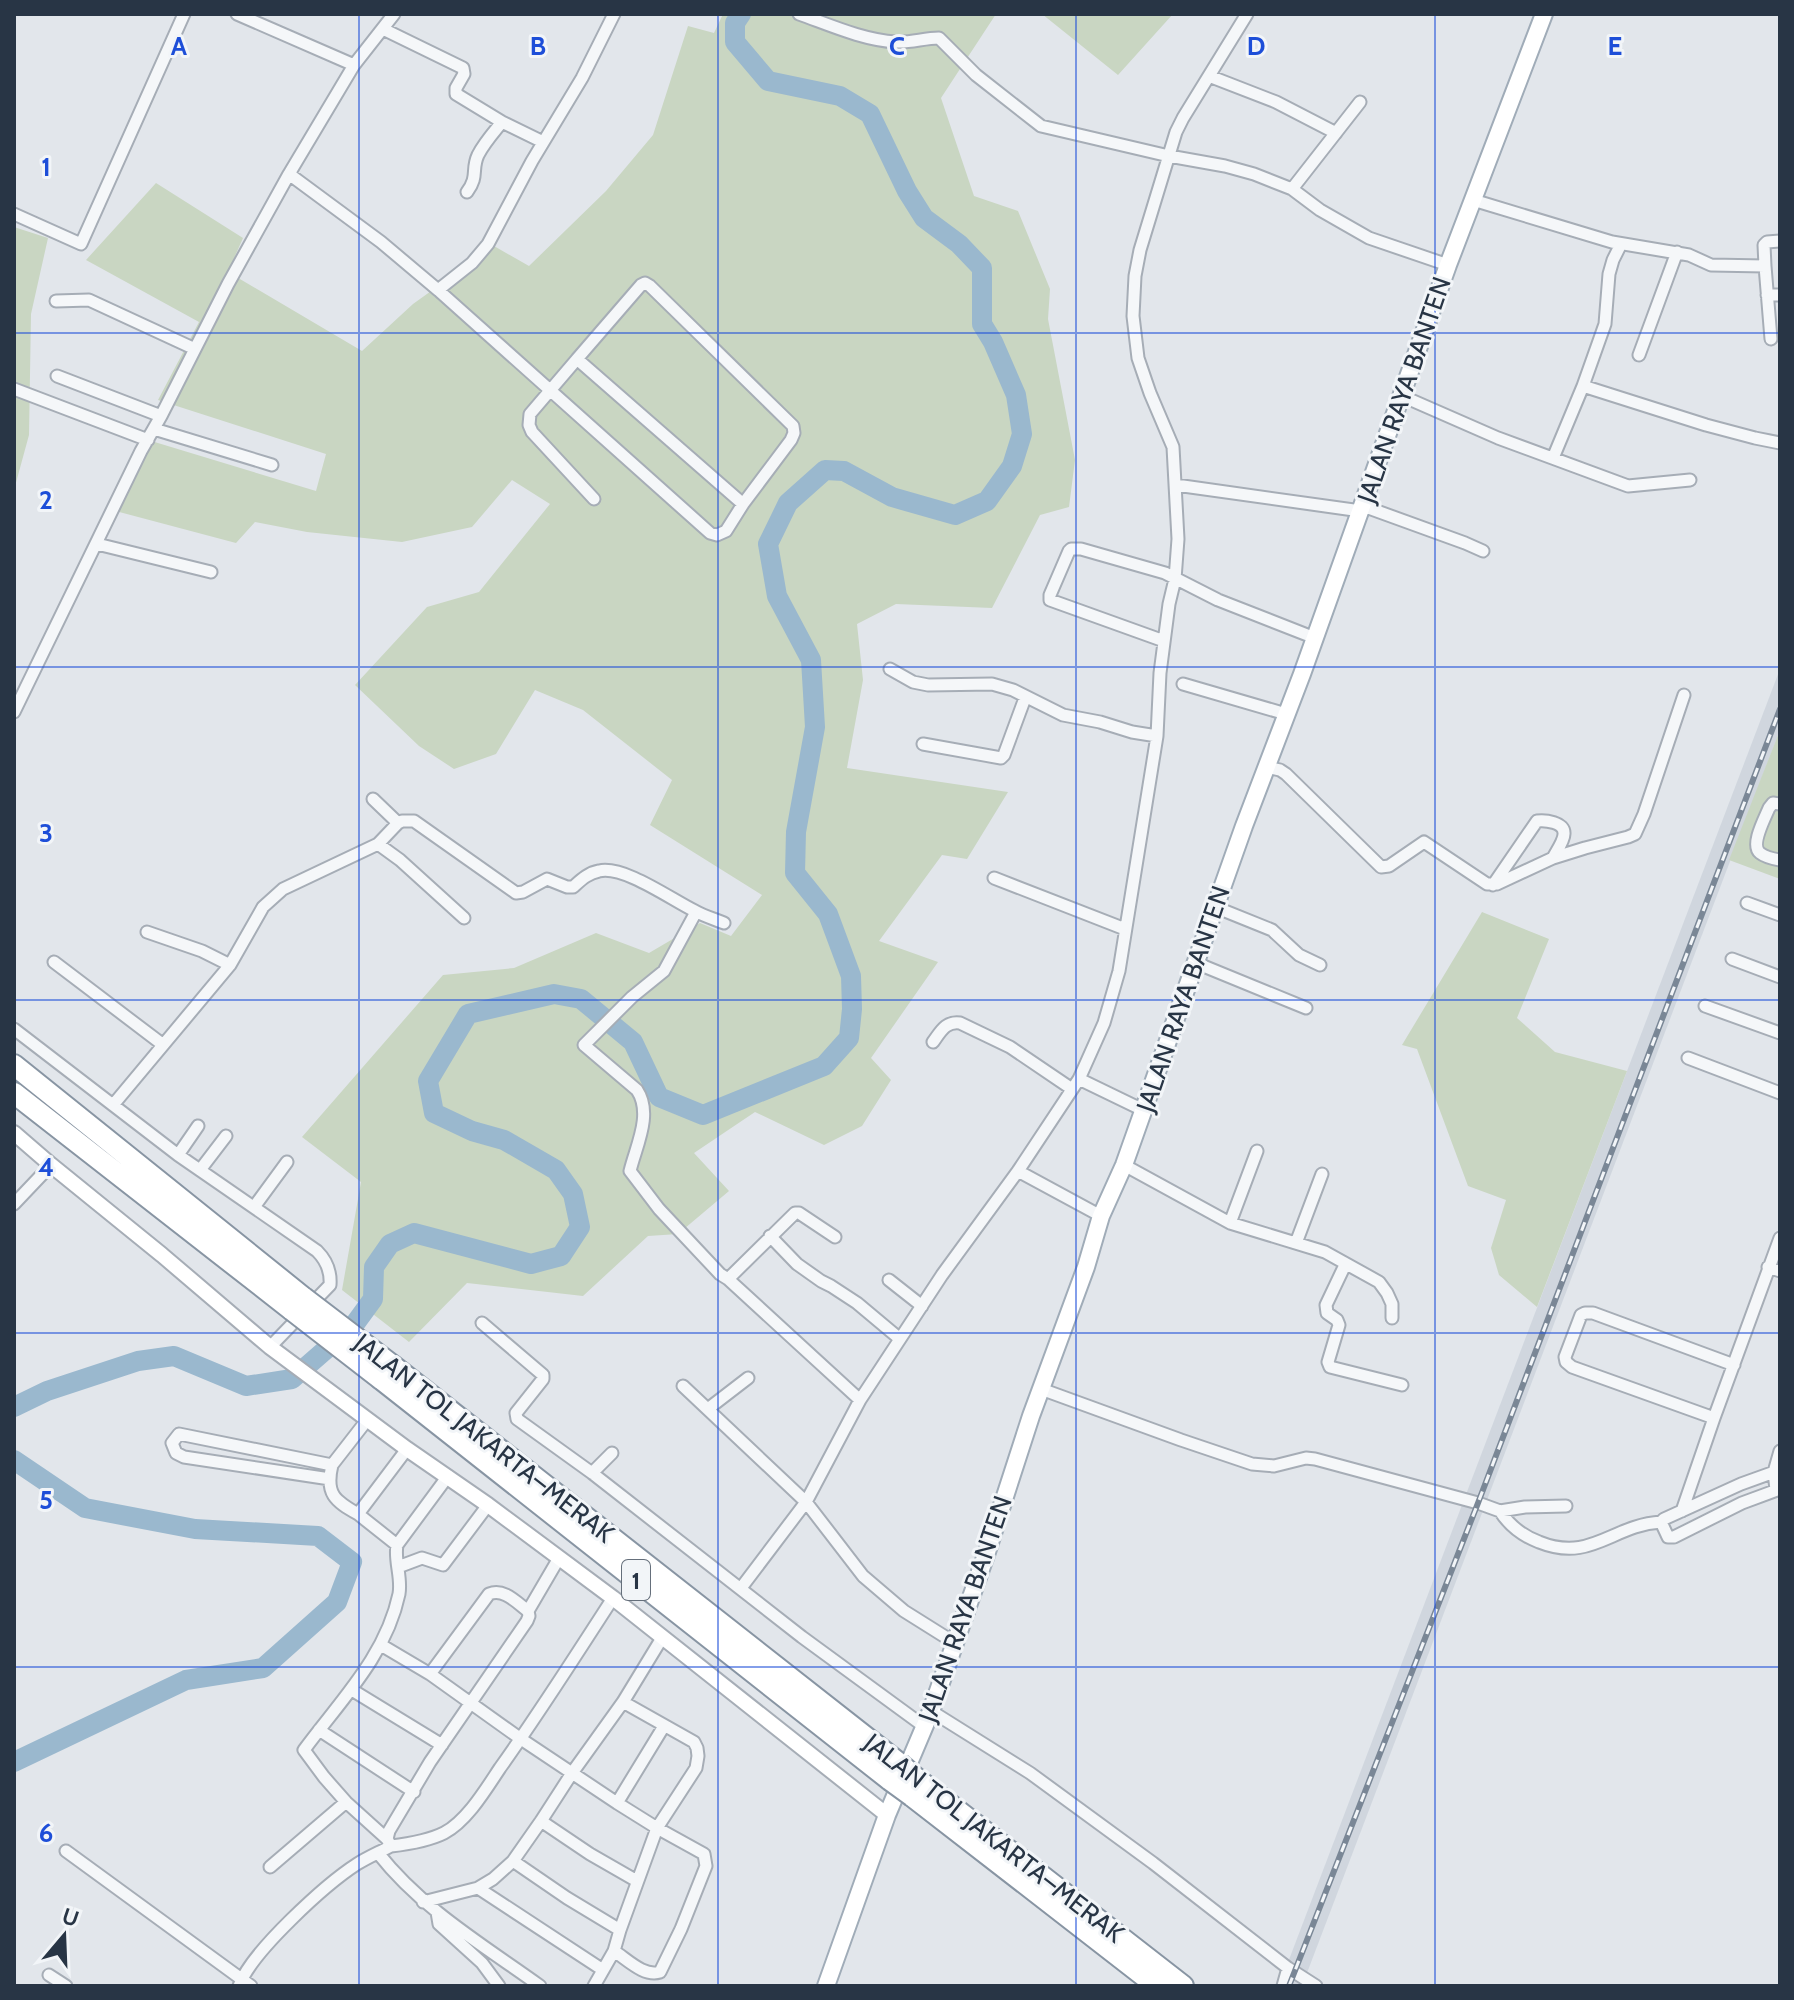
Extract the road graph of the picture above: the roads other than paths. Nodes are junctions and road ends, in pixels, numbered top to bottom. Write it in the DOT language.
graph roads {
  1 [pos="184,14"];
  2 [pos="237,14"];
  3 [pos="394,14"];
  4 [pos="614,14"];
  5 [pos="799,14"];
  6 [pos="1247,14"];
  7 [pos="1544,14"];
  8 [pos="383,29"];
  9 [pos="354,65"];
  10 [pos="1209,76"];
  11 [pos="1360,102"];
  12 [pos="502,122"];
  13 [pos="1336,133"];
  14 [pos="543,142"];
  15 [pos="1169,156"];
  16 [pos="289,174"];
  17 [pos="1292,189"];
  18 [pos="467,192"];
  19 [pos="1473,200"];
  20 [pos="14,214"];
  21 [pos="1780,241"];
  22 [pos="1621,244"];
  23 [pos="1677,252"];
  24 [pos="1448,265"];
  25 [pos="1765,266"];
  26 [pos="438,290"];
  27 [pos="1774,295"];
  28 [pos="56,301"];
  29 [pos="1771,339"];
  30 [pos="195,349"];
  31 [pos="1639,355"];
  32 [pos="577,359"];
  33 [pos="57,376"];
  34 [pos="1583,386"];
  35 [pos="14,389"];
  36 [pos="550,390"];
  37 [pos="1402,396"];
  38 [pos="161,416"];
  39 [pos="154,429"];
  40 [pos="148,440"];
  41 [pos="1780,443"];
  42 [pos="1553,458"];
  43 [pos="272,465"];
  44 [pos="1690,480"];
  45 [pos="1176,485"];
  46 [pos="594,499"];
  47 [pos="743,504"];
  48 [pos="1362,508"];
  49 [pos="97,544"];
  50 [pos="1483,551"];
  51 [pos="211,572"];
  52 [pos="1175,579"];
  53 [pos="1315,638"];
  54 [pos="1164,641"];
  55 [pos="890,669"];
  56 [pos="1183,684"];
  57 [pos="1684,695"];
  58 [pos="1025,698"];
  59 [pos="14,712"];
  60 [pos="1286,714"];
  61 [pos="1157,736"];
  62 [pos="923,744"];
  63 [pos="1266,767"];
  64 [pos="373,799"];
  65 [pos="1780,804"];
  66 [pos="398,823"];
  67 [pos="378,844"];
  68 [pos="1553,858"];
  69 [pos="1780,860"];
  70 [pos="994,878"];
  71 [pos="1493,885"];
  72 [pos="1747,903"];
  73 [pos="1215,907"];
  74 [pos="696,912"];
  75 [pos="1780,915"];
  76 [pos="464,918"];
  77 [pos="724,923"];
  78 [pos="1125,929"];
  79 [pos="147,932"];
  80 [pos="1732,959"];
  81 [pos="54,962"];
  82 [pos="1196,963"];
  83 [pos="230,965"];
  84 [pos="1320,965"];
  85 [pos="1780,977"];
  86 [pos="1705,1006"];
  87 [pos="1306,1008"];
  88 [pos="14,1029"];
  89 [pos="1780,1033"];
  90 [pos="933,1042"];
  91 [pos="162,1044"];
  92 [pos="1688,1058"];
  93 [pos="14,1065"];
  94 [pos="1075,1084"];
  95 [pos="14,1093"];
  96 [pos="1780,1093"];
  97 [pos="113,1105"];
  98 [pos="1143,1110"];
  99 [pos="198,1126"];
  100 [pos="14,1133"];
  101 [pos="226,1136"];
  102 [pos="1257,1151"];
  103 [pos="178,1155"];
  104 [pos="287,1162"];
  105 [pos="51,1165"];
  106 [pos="1124,1165"];
  107 [pos="200,1170"];
  108 [pos="1018,1171"];
  109 [pos="1322,1174"];
  110 [pos="14,1204"];
  111 [pos="254,1207"];
  112 [pos="1101,1216"];
  113 [pos="1230,1223"];
  114 [pos="770,1236"];
  115 [pos="835,1237"];
  116 [pos="1780,1238"];
  117 [pos="1296,1243"];
  118 [pos="1345,1265"];
  119 [pos="1774,1269"];
  120 [pos="728,1279"];
  121 [pos="889,1280"];
  122 [pos="298,1304"];
  123 [pos="922,1306"];
  124 [pos="1392,1318"];
  125 [pos="482,1323"];
  126 [pos="900,1339"];
  127 [pos="274,1351"];
  128 [pos="1734,1365"];
  129 [pos="748,1378"];
  130 [pos="1402,1385"];
  131 [pos="683,1386"];
  132 [pos="1041,1389"];
  133 [pos="860,1400"];
  134 [pos="709,1408"];
  135 [pos="363,1417"];
  136 [pos="1714,1418"];
  137 [pos="407,1449"];
  138 [pos="1780,1451"];
  139 [pos="612,1453"];
  140 [pos="332,1465"];
  141 [pos="1777,1471"];
  142 [pos="592,1473"];
  143 [pos="448,1476"];
  144 [pos="330,1479"];
  145 [pos="1778,1490"];
  146 [pos="806,1502"];
  147 [pos="488,1505"];
  148 [pos="1566,1506"];
  149 [pos="1500,1511"];
  150 [pos="1682,1511"];
  151 [pos="358,1514"];
  152 [pos="1661,1522"];
  153 [pos="397,1545"];
  154 [pos="559,1558"];
  155 [pos="398,1567"];
  156 [pos="741,1588"];
  157 [pos="613,1598"];
  158 [pos="528,1611"];
  159 [pos="662,1638"];
  160 [pos="955,1643"];
  161 [pos="381,1645"];
  162 [pos="430,1674"];
  163 [pos="352,1690"];
  164 [pos="623,1702"];
  165 [pos="472,1703"];
  166 [pos="928,1719"];
  167 [pos="664,1726"];
  168 [pos="319,1730"];
  169 [pos="521,1739"];
  170 [pos="442,1745"];
  171 [pos="572,1773"];
  172 [pos="914,1787"];
  173 [pos="414,1792"];
  174 [pos="346,1802"];
  175 [pos="617,1803"];
  176 [pos="887,1815"];
  177 [pos="541,1821"];
  178 [pos="657,1828"];
  179 [pos="389,1842"];
  180 [pos="66,1851"];
  181 [pos="378,1853"];
  182 [pos="513,1861"];
  183 [pos="270,1867"];
  184 [pos="637,1881"];
  185 [pos="478,1888"];
  186 [pos="423,1902"];
  187 [pos="437,1912"];
  188 [pos="620,1930"];
  189 [pos="614,1951"];
  190 [pos="1288,1968"];
  191 [pos="603,1970"];
  192 [pos="49,1975"];
  193 [pos="244,1983"];
  194 [pos="66,1986"];
  195 [pos="499,1986"];
  196 [pos="540,1986"];
  197 [pos="594,1986"];
  198 [pos="826,1986"];
  199 [pos="1157,1986"];
  200 [pos="1183,1986"];
  201 [pos="1283,1986"];
  202 [pos="1316,1986"];
  1 -- 20 [label="street"];
  2 -- 9 [label="street"];
  3 -- 8 [label="street"];
  4 -- 14 [label="street"];
  5 -- 15 [label="street"];
  6 -- 10 [label="street"];
  7 -- 19 [label="main road, JALAN RAYA BANTEN"];
  8 -- 9 [label="street"];
  8 -- 12 [label="street"];
  9 -- 16 [label="street"];
  10 -- 13 [label="street"];
  10 -- 15 [label="street"];
  11 -- 13 [label="street"];
  12 -- 14 [label="street"];
  12 -- 18 [label="street"];
  13 -- 17 [label="street"];
  14 -- 26 [label="street"];
  15 -- 17 [label="street"];
  15 -- 45 [label="street"];
  16 -- 26 [label="street"];
  16 -- 30 [label="street"];
  17 -- 24 [label="street"];
  19 -- 22 [label="street"];
  19 -- 24 [label="main road, JALAN RAYA BANTEN"];
  21 -- 25 [label="street"];
  22 -- 23 [label="street"];
  22 -- 34 [label="street"];
  23 -- 25 [label="street"];
  23 -- 31 [label="street"];
  24 -- 37 [label="main road, JALAN RAYA BANTEN"];
  25 -- 27 [label="street"];
  26 -- 36 [label="street"];
  27 -- 29 [label="street"];
  28 -- 30 [label="street"];
  30 -- 38 [label="street"];
  32 -- 36 [label="street"];
  32 -- 47 [label="street"];
  32 -- 47 [label="street"];
  33 -- 38 [label="street"];
  34 -- 41 [label="street"];
  34 -- 42 [label="street"];
  35 -- 40 [label="street"];
  36 -- 46 [label="street"];
  36 -- 47 [label="street"];
  37 -- 42 [label="street"];
  37 -- 48 [label="main road, JALAN RAYA BANTEN"];
  38 -- 39 [label="street"];
  39 -- 40 [label="street"];
  39 -- 43 [label="street"];
  40 -- 49 [label="street"];
  42 -- 44 [label="street"];
  45 -- 48 [label="street"];
  45 -- 52 [label="street"];
  48 -- 50 [label="street"];
  48 -- 53 [label="main road, JALAN RAYA BANTEN"];
  49 -- 51 [label="street"];
  49 -- 59 [label="street"];
  52 -- 53 [label="street"];
  52 -- 54 [label="street"];
  52 -- 54 [label="street"];
  53 -- 60 [label="main road, JALAN RAYA BANTEN"];
  54 -- 61 [label="street"];
  55 -- 58 [label="street"];
  56 -- 60 [label="street"];
  57 -- 68 [label="street"];
  58 -- 61 [label="street"];
  58 -- 62 [label="street"];
  60 -- 63 [label="main road, JALAN RAYA BANTEN"];
  61 -- 78 [label="street"];
  63 -- 71 [label="street"];
  63 -- 73 [label="main road, JALAN RAYA BANTEN"];
  64 -- 66 [label="street"];
  65 -- 69 [label="street"];
  66 -- 67 [label="street"];
  66 -- 74 [label="street"];
  67 -- 76 [label="street"];
  67 -- 83 [label="street"];
  68 -- 71 [label="street"];
  68 -- 71 [label="street"];
  70 -- 78 [label="street"];
  72 -- 75 [label="street"];
  73 -- 82 [label="main road, JALAN RAYA BANTEN"];
  73 -- 84 [label="street"];
  74 -- 77 [label="street"];
  74 -- 120 [label="street"];
  78 -- 94 [label="street"];
  79 -- 83 [label="street"];
  80 -- 85 [label="street"];
  81 -- 91 [label="street"];
  82 -- 87 [label="street"];
  82 -- 98 [label="main road, JALAN RAYA BANTEN"];
  83 -- 91 [label="street"];
  86 -- 89 [label="street"];
  88 -- 97 [label="street"];
  90 -- 94 [label="street"];
  91 -- 97 [label="street"];
  92 -- 96 [label="street"];
  93 -- 122 [label="highway, JALAN TOL JAKARTA–MERAK / 1"];
  94 -- 98 [label="street"];
  94 -- 108 [label="street"];
  95 -- 122 [label="highway, JALAN TOL JAKARTA–MERAK / 1"];
  97 -- 103 [label="street"];
  98 -- 106 [label="main road, JALAN RAYA BANTEN"];
  99 -- 103 [label="street"];
  100 -- 105 [label="street"];
  101 -- 107 [label="street"];
  102 -- 113 [label="street"];
  103 -- 107 [label="street"];
  104 -- 111 [label="street"];
  105 -- 110 [label="street"];
  105 -- 127 [label="street"];
  106 -- 112 [label="main road, JALAN RAYA BANTEN"];
  106 -- 113 [label="street"];
  107 -- 111 [label="street"];
  108 -- 112 [label="street"];
  108 -- 123 [label="street"];
  109 -- 117 [label="street"];
  111 -- 127 [label="street"];
  112 -- 132 [label="main road, JALAN RAYA BANTEN"];
  113 -- 117 [label="street"];
  114 -- 115 [label="street"];
  114 -- 120 [label="street"];
  114 -- 126 [label="street"];
  116 -- 119 [label="street"];
  117 -- 118 [label="street"];
  118 -- 124 [label="street"];
  118 -- 130 [label="street"];
  119 -- 128 [label="street"];
  120 -- 133 [label="street"];
  121 -- 123 [label="street"];
  122 -- 172 [label="highway, JALAN TOL JAKARTA–MERAK / 1, bridge"];
  123 -- 126 [label="street"];
  125 -- 142 [label="street"];
  126 -- 133 [label="street"];
  127 -- 135 [label="street"];
  128 -- 136 [label="street"];
  128 -- 136 [label="street"];
  129 -- 134 [label="street"];
  131 -- 134 [label="street"];
  132 -- 149 [label="street"];
  132 -- 160 [label="main road, JALAN RAYA BANTEN"];
  133 -- 146 [label="street"];
  134 -- 146 [label="street"];
  135 -- 137 [label="street"];
  135 -- 140 [label="street"];
  136 -- 150 [label="street"];
  137 -- 143 [label="street"];
  137 -- 151 [label="street"];
  138 -- 141 [label="street"];
  139 -- 142 [label="street"];
  140 -- 144 [label="street"];
  140 -- 144 [label="street"];
  141 -- 145 [label="street"];
  141 -- 150 [label="street"];
  142 -- 156 [label="street"];
  143 -- 147 [label="street"];
  143 -- 153 [label="street"];
  144 -- 151 [label="street"];
  145 -- 152 [label="street"];
  146 -- 156 [label="street"];
  146 -- 160 [label="street"];
  147 -- 154 [label="street"];
  147 -- 155 [label="street"];
  148 -- 149 [label="street"];
  149 -- 152 [label="street"];
  150 -- 152 [label="street"];
  151 -- 153 [label="street"];
  153 -- 155 [label="street"];
  154 -- 157 [label="street"];
  154 -- 158 [label="street"];
  155 -- 161 [label="street"];
  156 -- 166 [label="street"];
  157 -- 159 [label="street"];
  157 -- 169 [label="street"];
  158 -- 162 [label="street"];
  158 -- 165 [label="street"];
  159 -- 164 [label="street"];
  159 -- 176 [label="street"];
  160 -- 166 [label="main road, JALAN RAYA BANTEN"];
  161 -- 162 [label="street"];
  161 -- 163 [label="street"];
  162 -- 165 [label="street"];
  163 -- 168 [label="street"];
  163 -- 170 [label="street"];
  164 -- 167 [label="street"];
  164 -- 171 [label="street"];
  165 -- 169 [label="street"];
  165 -- 170 [label="street"];
  166 -- 176 [label="main road, JALAN RAYA BANTEN"];
  166 -- 190 [label="street"];
  167 -- 175 [label="street"];
  167 -- 178 [label="street"];
  168 -- 173 [label="street"];
  168 -- 174 [label="street"];
  169 -- 171 [label="street"];
  169 -- 179 [label="street"];
  170 -- 173 [label="street"];
  171 -- 175 [label="street"];
  171 -- 177 [label="street"];
  172 -- 199 [label="highway, JALAN TOL JAKARTA–MERAK / 1"];
  172 -- 200 [label="highway, JALAN TOL JAKARTA–MERAK / 1"];
  173 -- 179 [label="street"];
  174 -- 179 [label="street"];
  174 -- 183 [label="street"];
  175 -- 178 [label="street"];
  176 -- 198 [label="main road, JALAN RAYA BANTEN"];
  177 -- 182 [label="street"];
  177 -- 184 [label="street"];
  178 -- 184 [label="street"];
  178 -- 189 [label="street"];
  179 -- 181 [label="street"];
  180 -- 193 [label="street"];
  181 -- 186 [label="street"];
  181 -- 193 [label="street"];
  182 -- 185 [label="street"];
  182 -- 188 [label="street"];
  184 -- 188 [label="street"];
  185 -- 186 [label="street"];
  185 -- 191 [label="street"];
  186 -- 187 [label="street"];
  187 -- 195 [label="street"];
  187 -- 196 [label="street"];
  188 -- 189 [label="street"];
  189 -- 191 [label="street"];
  190 -- 201 [label="street"];
  190 -- 202 [label="street"];
  191 -- 197 [label="street"];
  192 -- 194 [label="street"];
}
